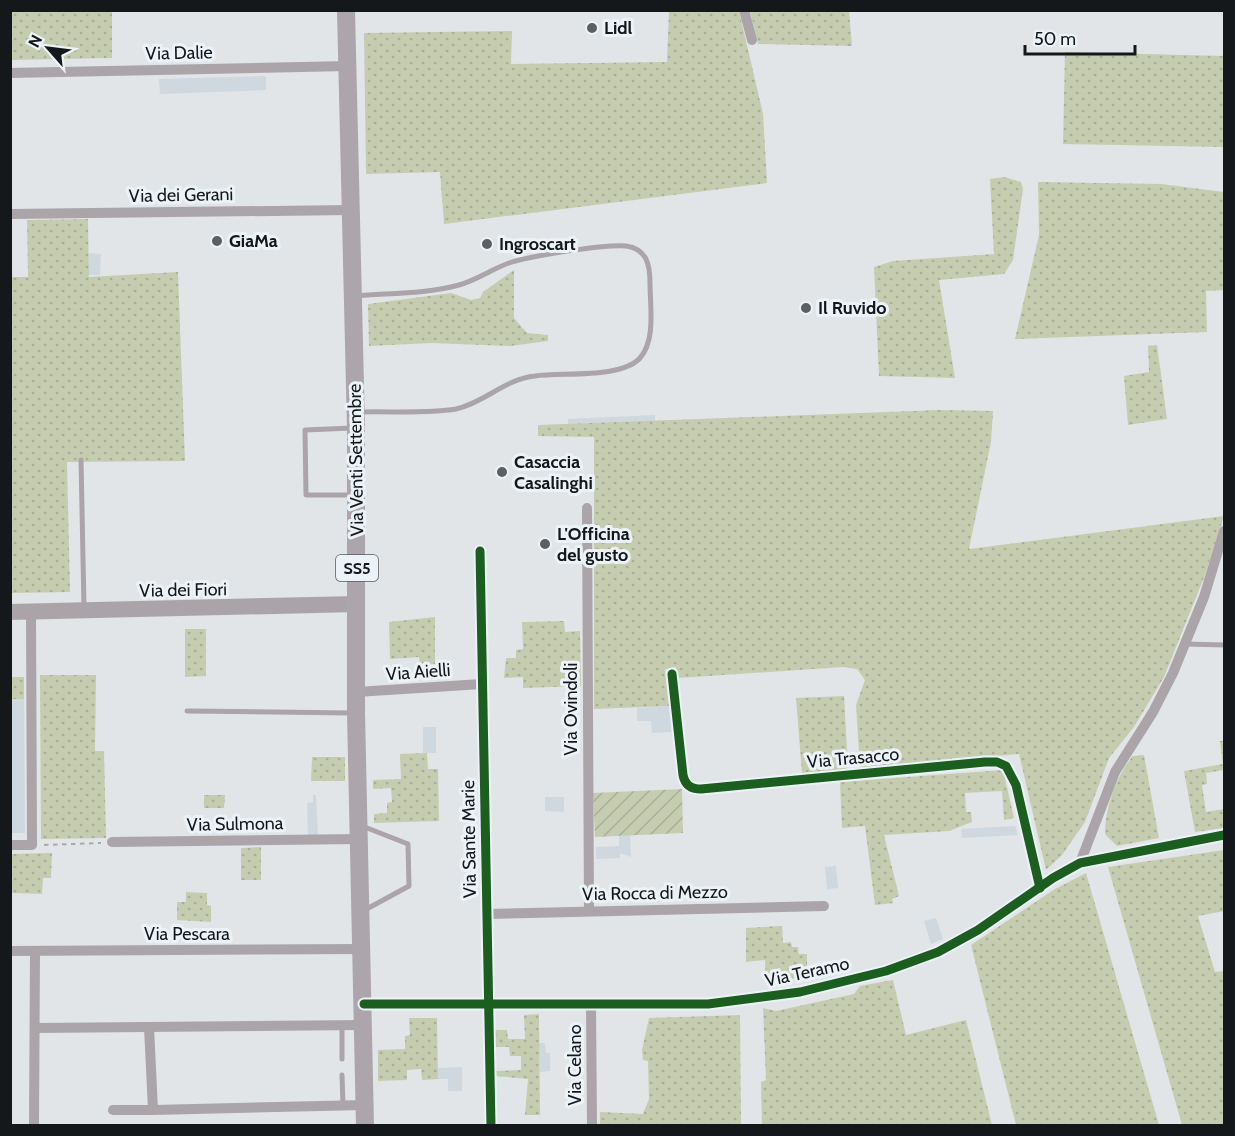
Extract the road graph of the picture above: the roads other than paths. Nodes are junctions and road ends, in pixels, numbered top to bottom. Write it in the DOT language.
graph roads {
  1 [pos="346,10"];
  2 [pos="744,10"];
  3 [pos="752,40"];
  4 [pos="349,66"];
  5 [pos="10,73"];
  6 [pos="351,210"];
  7 [pos="10,214"];
  8 [pos="353,296"];
  9 [pos="356,420"];
  10 [pos="81,460"];
  11 [pos="356,495"];
  12 [pos="587,508"];
  13 [pos="1224,531"];
  14 [pos="480,551"];
  15 [pos="357,604"];
  16 [pos="85,611"];
  17 [pos="10,612"];
  18 [pos="31,612"];
  19 [pos="1186,644"];
  20 [pos="1224,645"];
  21 [pos="672,674"];
  22 [pos="482,684"];
  23 [pos="356,692"];
  24 [pos="187,711"];
  25 [pos="356,713"];
  26 [pos="359,832"];
  27 [pos="1224,835"];
  28 [pos="112,842"];
  29 [pos="10,845"];
  30 [pos="1080,863"];
  31 [pos="1040,888"];
  32 [pos="824,906"];
  33 [pos="589,911"];
  34 [pos="362,912"];
  35 [pos="487,914"];
  36 [pos="363,949"];
  37 [pos="10,951"];
  38 [pos="35,951"];
  39 [pos="364,1004"];
  40 [pos="490,1004"];
  41 [pos="591,1004"];
  42 [pos="342,1025"];
  43 [pos="364,1025"];
  44 [pos="150,1027"];
  45 [pos="35,1028"];
  46 [pos="342,1059"];
  47 [pos="342,1076"];
  48 [pos="343,1105"];
  49 [pos="365,1105"];
  50 [pos="113,1110"];
  51 [pos="153,1110"];
  52 [pos="34,1125"];
  53 [pos="365,1125"];
  54 [pos="491,1125"];
  55 [pos="592,1125"];
  1 -- 4 [label="main road, Via Venti Settembre / SS5"];
  2 -- 3 [label="street"];
  4 -- 5 [label="street, Via Dalie"];
  4 -- 6 [label="main road, Via Venti Settembre / SS5"];
  6 -- 7 [label="street, Via dei Gerani"];
  6 -- 8 [label="main road, Via Venti Settembre / SS5"];
  8 -- 9 [label="main road, Via Venti Settembre / SS5"];
  8 -- 9 [label="lane"];
  9 -- 11 [label="main road, Via Venti Settembre / SS5"];
  9 -- 11 [label="lane"];
  10 -- 16 [label="lane"];
  11 -- 15 [label="main road, Via Venti Settembre / SS5"];
  12 -- 33 [label="street, Via Ovindoli"];
  13 -- 19 [label="street"];
  14 -- 22 [label="street, Via Sante Marie"];
  15 -- 16 [label="main road, Via dei Fiori"];
  15 -- 23 [label="main road, Via Venti Settembre / SS5"];
  16 -- 18 [label="main road, Via dei Fiori"];
  17 -- 18 [label="main road, Via dei Fiori"];
  18 -- 29 [label="street"];
  19 -- 20 [label="lane"];
  19 -- 30 [label="street"];
  21 -- 31 [label="street, Via Trasacco"];
  22 -- 23 [label="street, Via Aielli"];
  22 -- 35 [label="street, Via Sante Marie"];
  23 -- 25 [label="main road, Via Venti Settembre / SS5"];
  24 -- 25 [label="lane"];
  25 -- 26 [label="main road, Via Venti Settembre / SS5"];
  26 -- 28 [label="street, Via Sulmona"];
  26 -- 34 [label="main road, Via Venti Settembre / SS5"];
  26 -- 34 [label="lane"];
  27 -- 30 [label="street, Via Teramo"];
  30 -- 31 [label="street, Via Teramo"];
  31 -- 41 [label="street, Via Teramo"];
  32 -- 33 [label="street, Via Rocca di Mezzo"];
  33 -- 35 [label="street, Via Rocca di Mezzo"];
  34 -- 36 [label="main road, Via Venti Settembre / SS5"];
  35 -- 40 [label="street, Via Sante Marie"];
  36 -- 38 [label="street, Via Pescara"];
  36 -- 39 [label="main road, Via Venti Settembre / SS5"];
  37 -- 38 [label="street, Via Pescara"];
  38 -- 45 [label="street"];
  39 -- 40 [label="street, Via Teramo"];
  39 -- 43 [label="main road, Via Venti Settembre / SS5"];
  40 -- 41 [label="street, Via Teramo"];
  40 -- 54 [label="street, Via Sante Marie"];
  41 -- 55 [label="street, Via Celano"];
  42 -- 43 [label="street"];
  42 -- 44 [label="street"];
  42 -- 46 [label="lane"];
  43 -- 49 [label="main road, Via Venti Settembre / SS5"];
  44 -- 45 [label="street"];
  44 -- 51 [label="street"];
  45 -- 52 [label="street"];
  47 -- 48 [label="lane"];
  48 -- 49 [label="street"];
  48 -- 51 [label="street"];
  49 -- 53 [label="main road, Via Venti Settembre / SS5"];
  50 -- 51 [label="street"];
}
